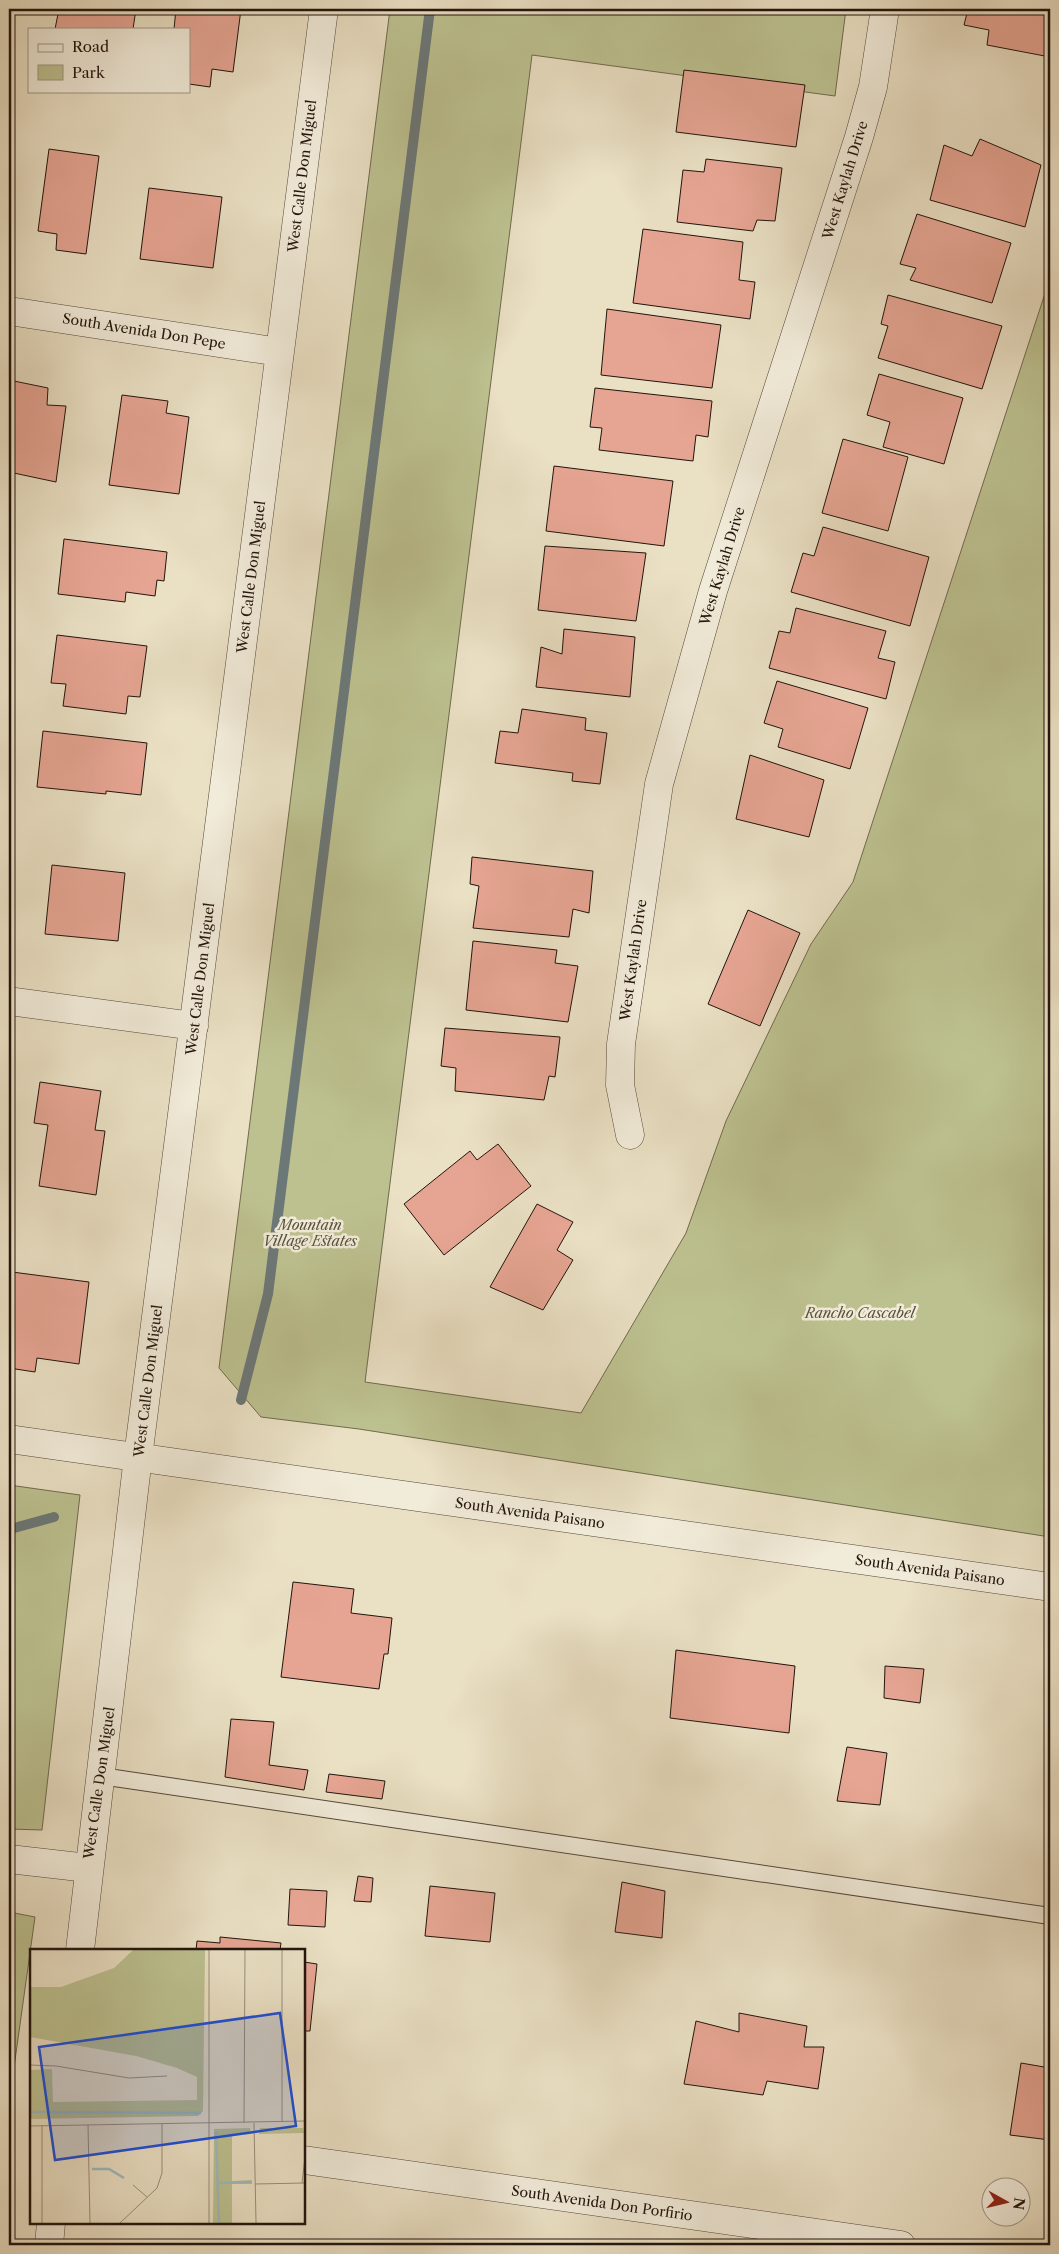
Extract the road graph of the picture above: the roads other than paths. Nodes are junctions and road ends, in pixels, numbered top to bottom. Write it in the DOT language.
graph roads {
  1 [pos="324,9"];
  2 [pos="884,9"];
  3 [pos="9,311"];
  4 [pos="279,352"];
  5 [pos="9,1001"];
  6 [pos="194,1026"];
  7 [pos="630,1135"];
  8 [pos="9,1439"];
  9 [pos="138,1457"];
  10 [pos="1050,1587"];
  11 [pos="101,1776"];
  12 [pos="9,1859"];
  13 [pos="88,1868"];
  14 [pos="1050,1916"];
  15 [pos="80,1949"];
  16 [pos="305,2160"];
  17 [pos="51,2224"];
  18 [pos="49,2245"];
  19 [pos="901,2245"];
  1 -- 4 [label="street, West Calle Don Miguel"];
  2 -- 7 [label="street, West Kaylah Drive"];
  3 -- 4 [label="street, South Avenida Don Pepe"];
  4 -- 6 [label="street, West Calle Don Miguel"];
  5 -- 6 [label="street"];
  6 -- 9 [label="street, West Calle Don Miguel"];
  8 -- 9 [label="street, South Avenida Paisano"];
  9 -- 10 [label="street, South Avenida Paisano"];
  9 -- 11 [label="street, West Calle Don Miguel"];
  11 -- 13 [label="street, West Calle Don Miguel"];
  11 -- 14 [label="lane"];
  12 -- 13 [label="street"];
  13 -- 15 [label="street, West Calle Don Miguel"];
  16 -- 19 [label="street, South Avenida Don Porfirio"];
  17 -- 18 [label="street"];
}
